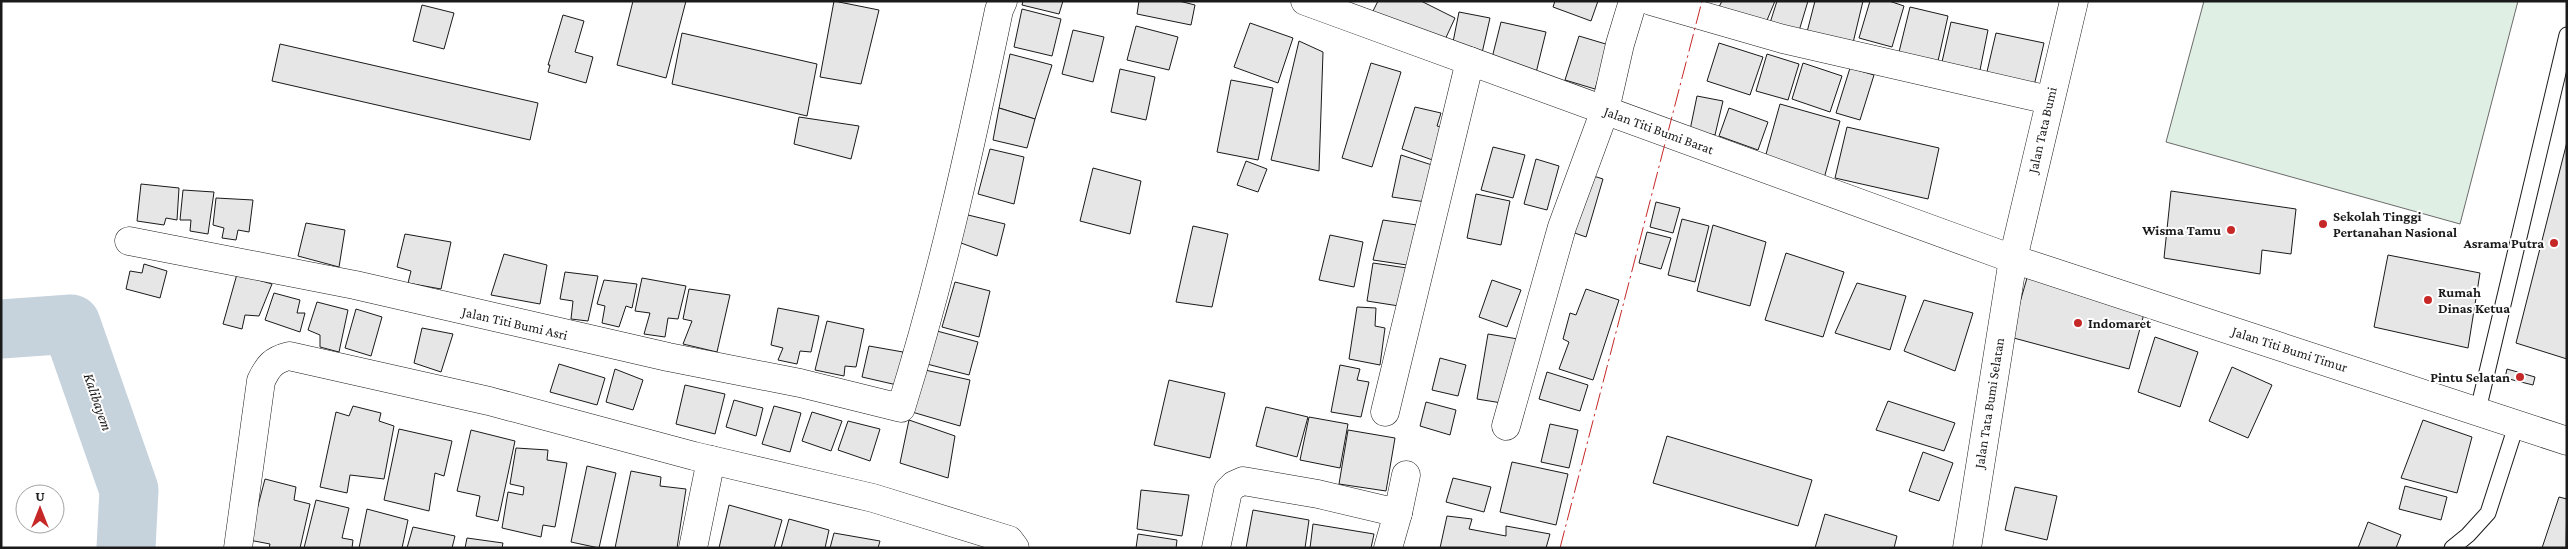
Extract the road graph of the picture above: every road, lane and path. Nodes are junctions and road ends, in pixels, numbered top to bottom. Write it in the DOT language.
graph roads {
  1 [pos="1003,1"];
  2 [pos="1305,1"];
  3 [pos="1633,1"];
  4 [pos="1652,1"];
  5 [pos="2074,1"];
  6 [pos="2567,34"];
  7 [pos="1470,60"];
  8 [pos="2048,100"];
  9 [pos="1605,110"];
  10 [pos="128,241"];
  11 [pos="2013,259"];
  12 [pos="2478,410"];
  13 [pos="1385,412"];
  14 [pos="2517,423"];
  15 [pos="1506,426"];
  16 [pos="2567,441"];
  17 [pos="711,460"];
  18 [pos="1406,475"];
  19 [pos="1398,513"];
  20 [pos="238,548"];
  21 [pos="693,548"];
  22 [pos="1015,548"];
  23 [pos="1216,548"];
  24 [pos="1388,548"];
  25 [pos="1967,548"];
  26 [pos="2452,548"];
  1 -- 10 [label="street, Jalan Titi Bumi Asri"];
  2 -- 7 [label="street, Jalan Titi Bumi Barat"];
  3 -- 9 [label="street"];
  4 -- 8 [label="street"];
  5 -- 8 [label="street, Jalan Tata Bumi"];
  6 -- 12 [label="lane"];
  7 -- 9 [label="street, Jalan Titi Bumi Barat"];
  7 -- 13 [label="street"];
  8 -- 11 [label="street, Jalan Tata Bumi"];
  9 -- 11 [label="street, Jalan Titi Bumi Barat"];
  9 -- 15 [label="street"];
  11 -- 12 [label="street, Jalan Titi Bumi Timur"];
  11 -- 25 [label="street, Jalan Tata Bumi Selatan"];
  12 -- 14 [label="street, Jalan Titi Bumi Timur"];
  14 -- 16 [label="street, Jalan Titi Bumi Timur"];
  14 -- 26 [label="lane"];
  17 -- 20 [label="street"];
  17 -- 21 [label="street"];
  17 -- 22 [label="street"];
  18 -- 19 [label="street"];
  19 -- 23 [label="street"];
  19 -- 24 [label="street"];
}
